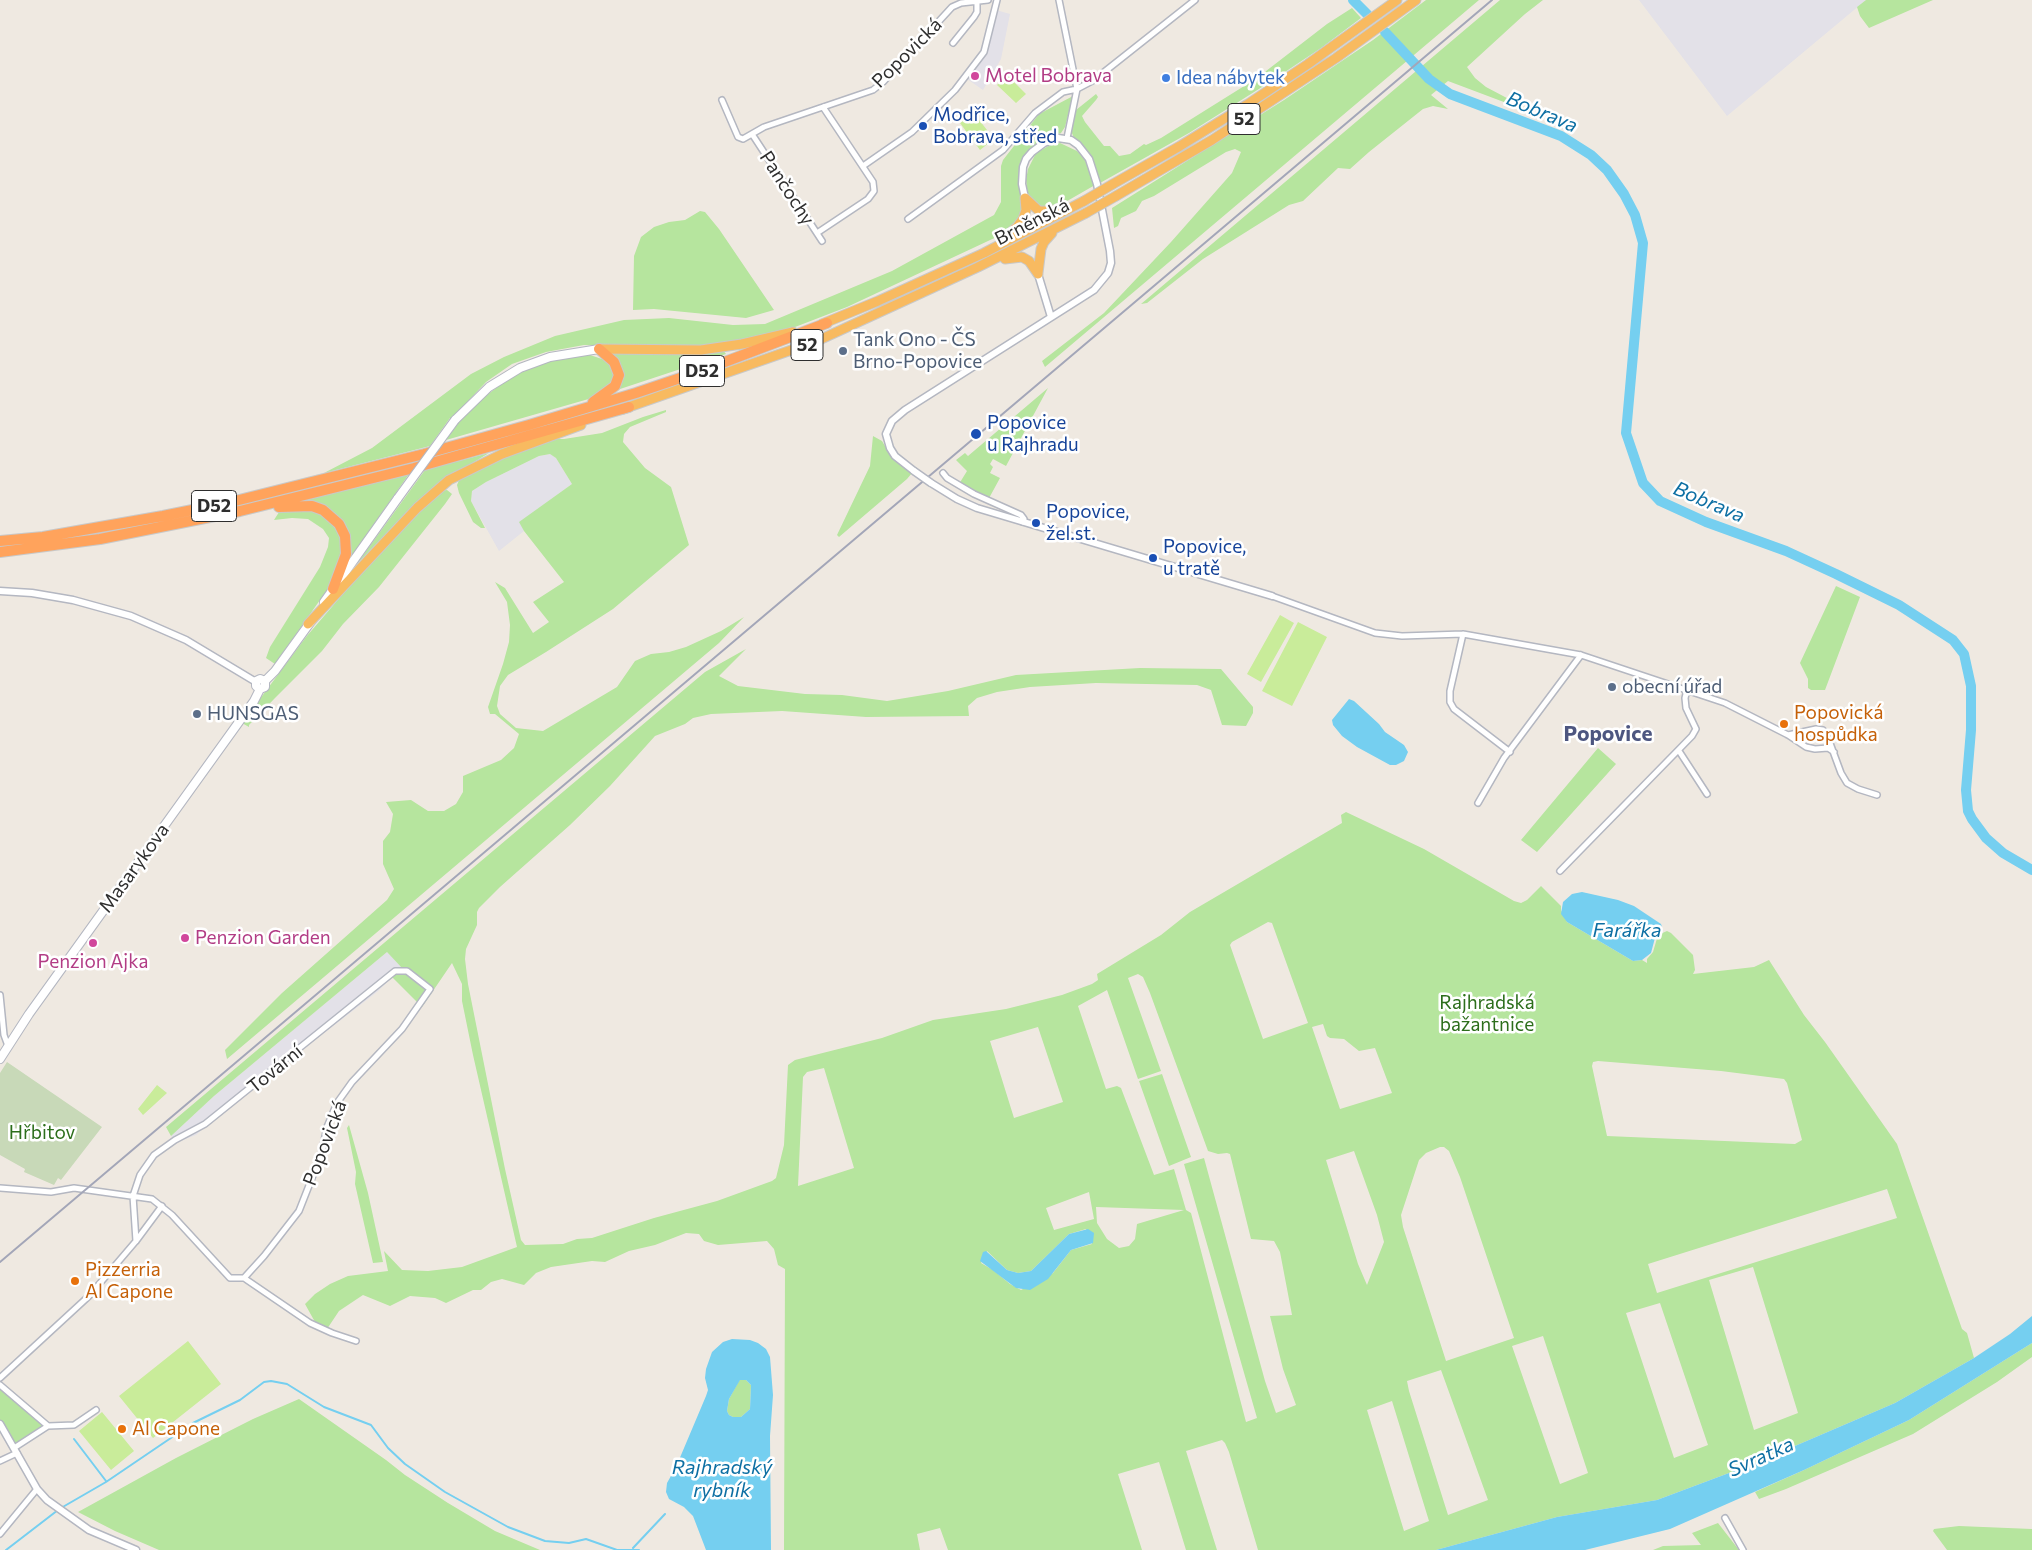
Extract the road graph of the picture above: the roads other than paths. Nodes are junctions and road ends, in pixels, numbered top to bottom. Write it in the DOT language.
graph roads {
  1 [pos="988,0"];
  2 [pos="996,0"];
  3 [pos="1059,0"];
  4 [pos="1195,0"];
  5 [pos="1397,0"];
  6 [pos="1416,0"];
  7 [pos="978,2"];
  8 [pos="953,43"];
  9 [pos="1077,89"];
  10 [pos="722,100"];
  11 [pos="824,107"];
  12 [pos="752,134"];
  13 [pos="1067,138"];
  14 [pos="863,166"];
  15 [pos="1025,198"];
  16 [pos="1084,201"];
  17 [pos="908,219"];
  18 [pos="1058,228"];
  19 [pos="817,232"];
  20 [pos="822,241"];
  21 [pos="984,253"];
  22 [pos="978,267"];
  23 [pos="1038,274"];
  24 [pos="1052,317"];
  25 [pos="827,323"];
  26 [pos="599,350"];
  27 [pos="629,407"];
  28 [pos="575,412"];
  29 [pos="942,473"];
  30 [pos="240,511"];
  31 [pos="1023,522"];
  32 [pos="0,542"];
  33 [pos="0,552"];
  34 [pos="333,589"];
  35 [pos="0,591"];
  36 [pos="1272,596"];
  37 [pos="308,624"];
  38 [pos="1463,634"];
  39 [pos="1581,655"];
  40 [pos="258,686"];
  41 [pos="1687,690"];
  42 [pos="1788,735"];
  43 [pos="1829,739"];
  44 [pos="1824,747"];
  45 [pos="1679,751"];
  46 [pos="1510,752"];
  47 [pos="1834,752"];
  48 [pos="1707,794"];
  49 [pos="1877,795"];
  50 [pos="1478,803"];
  51 [pos="1560,871"];
  52 [pos="430,989"];
  53 [pos="0,995"];
  54 [pos="8,1046"];
  55 [pos="0,1059"];
  56 [pos="0,1188"];
  57 [pos="133,1196"];
  58 [pos="162,1206"];
  59 [pos="136,1241"];
  60 [pos="244,1278"];
  61 [pos="356,1341"];
  62 [pos="0,1378"];
  63 [pos="0,1385"];
  64 [pos="96,1410"];
  65 [pos="0,1424"];
  66 [pos="48,1426"];
  67 [pos="15,1451"];
  68 [pos="0,1461"];
  69 [pos="37,1489"];
  70 [pos="1725,1518"];
  71 [pos="0,1534"];
  72 [pos="136,1550"];
  73 [pos="1743,1550"];
  1 -- 7 [label="street, Popovická"];
  2 -- 14 [label="street"];
  3 -- 9 [label="street"];
  4 -- 9 [label="street"];
  5 -- 16 [label="highway, Brněnská / 52, bridge"];
  6 -- 18 [label="highway, Brněnská / 52, bridge"];
  7 -- 8 [label="street"];
  7 -- 11 [label="street, Popovická"];
  9 -- 13 [label="street"];
  9 -- 17 [label="street"];
  10 -- 12 [label="street"];
  11 -- 12 [label="street, Popovická"];
  11 -- 14 [label="street"];
  12 -- 19 [label="street, Pančochy"];
  13 -- 15 [label="street"];
  13 -- 24 [label="street"];
  14 -- 19 [label="street"];
  15 -- 16 [label="highway"];
  15 -- 21 [label="highway"];
  16 -- 21 [label="highway, Brněnská / 52"];
  18 -- 22 [label="highway, Brněnská / 52"];
  18 -- 23 [label="highway"];
  19 -- 20 [label="street, Pančochy"];
  21 -- 25 [label="highway, Brněnská / 52"];
  22 -- 23 [label="highway"];
  22 -- 27 [label="highway, Brněnská / 52"];
  23 -- 24 [label="street"];
  24 -- 31 [label="street, bridge"];
  25 -- 26 [label="highway, Brněnská"];
  25 -- 28 [label="highway, D52"];
  26 -- 28 [label="highway"];
  26 -- 34 [label="main road, bridge"];
  27 -- 30 [label="highway, D52"];
  27 -- 37 [label="highway, Brněnská"];
  28 -- 32 [label="highway, D52"];
  29 -- 31 [label="street"];
  30 -- 33 [label="highway, D52"];
  30 -- 34 [label="highway"];
  31 -- 36 [label="street"];
  34 -- 37 [label="main road"];
  35 -- 40 [label="street"];
  36 -- 38 [label="street"];
  37 -- 40 [label="main road"];
  38 -- 39 [label="street"];
  38 -- 46 [label="street"];
  39 -- 41 [label="street"];
  39 -- 46 [label="street"];
  40 -- 54 [label="main road, Masarykova"];
  41 -- 42 [label="street"];
  41 -- 45 [label="street"];
  42 -- 43 [label="street"];
  42 -- 44 [label="street"];
  43 -- 44 [label="street"];
  43 -- 47 [label="street"];
  44 -- 47 [label="street"];
  45 -- 48 [label="street"];
  45 -- 51 [label="street"];
  46 -- 50 [label="street"];
  47 -- 49 [label="street"];
  52 -- 57 [label="street, Tovární"];
  52 -- 60 [label="street, Popovická"];
  53 -- 54 [label="street"];
  54 -- 55 [label="main road, Masarykova"];
  56 -- 57 [label="street"];
  57 -- 58 [label="street"];
  57 -- 59 [label="street, Tovární"];
  58 -- 59 [label="street"];
  58 -- 60 [label="street"];
  59 -- 62 [label="street"];
  60 -- 61 [label="street"];
  63 -- 66 [label="street"];
  64 -- 66 [label="street"];
  65 -- 67 [label="street"];
  66 -- 67 [label="street"];
  67 -- 68 [label="street"];
  67 -- 69 [label="street"];
  69 -- 71 [label="street"];
  69 -- 72 [label="street"];
  70 -- 73 [label="street"];
}
